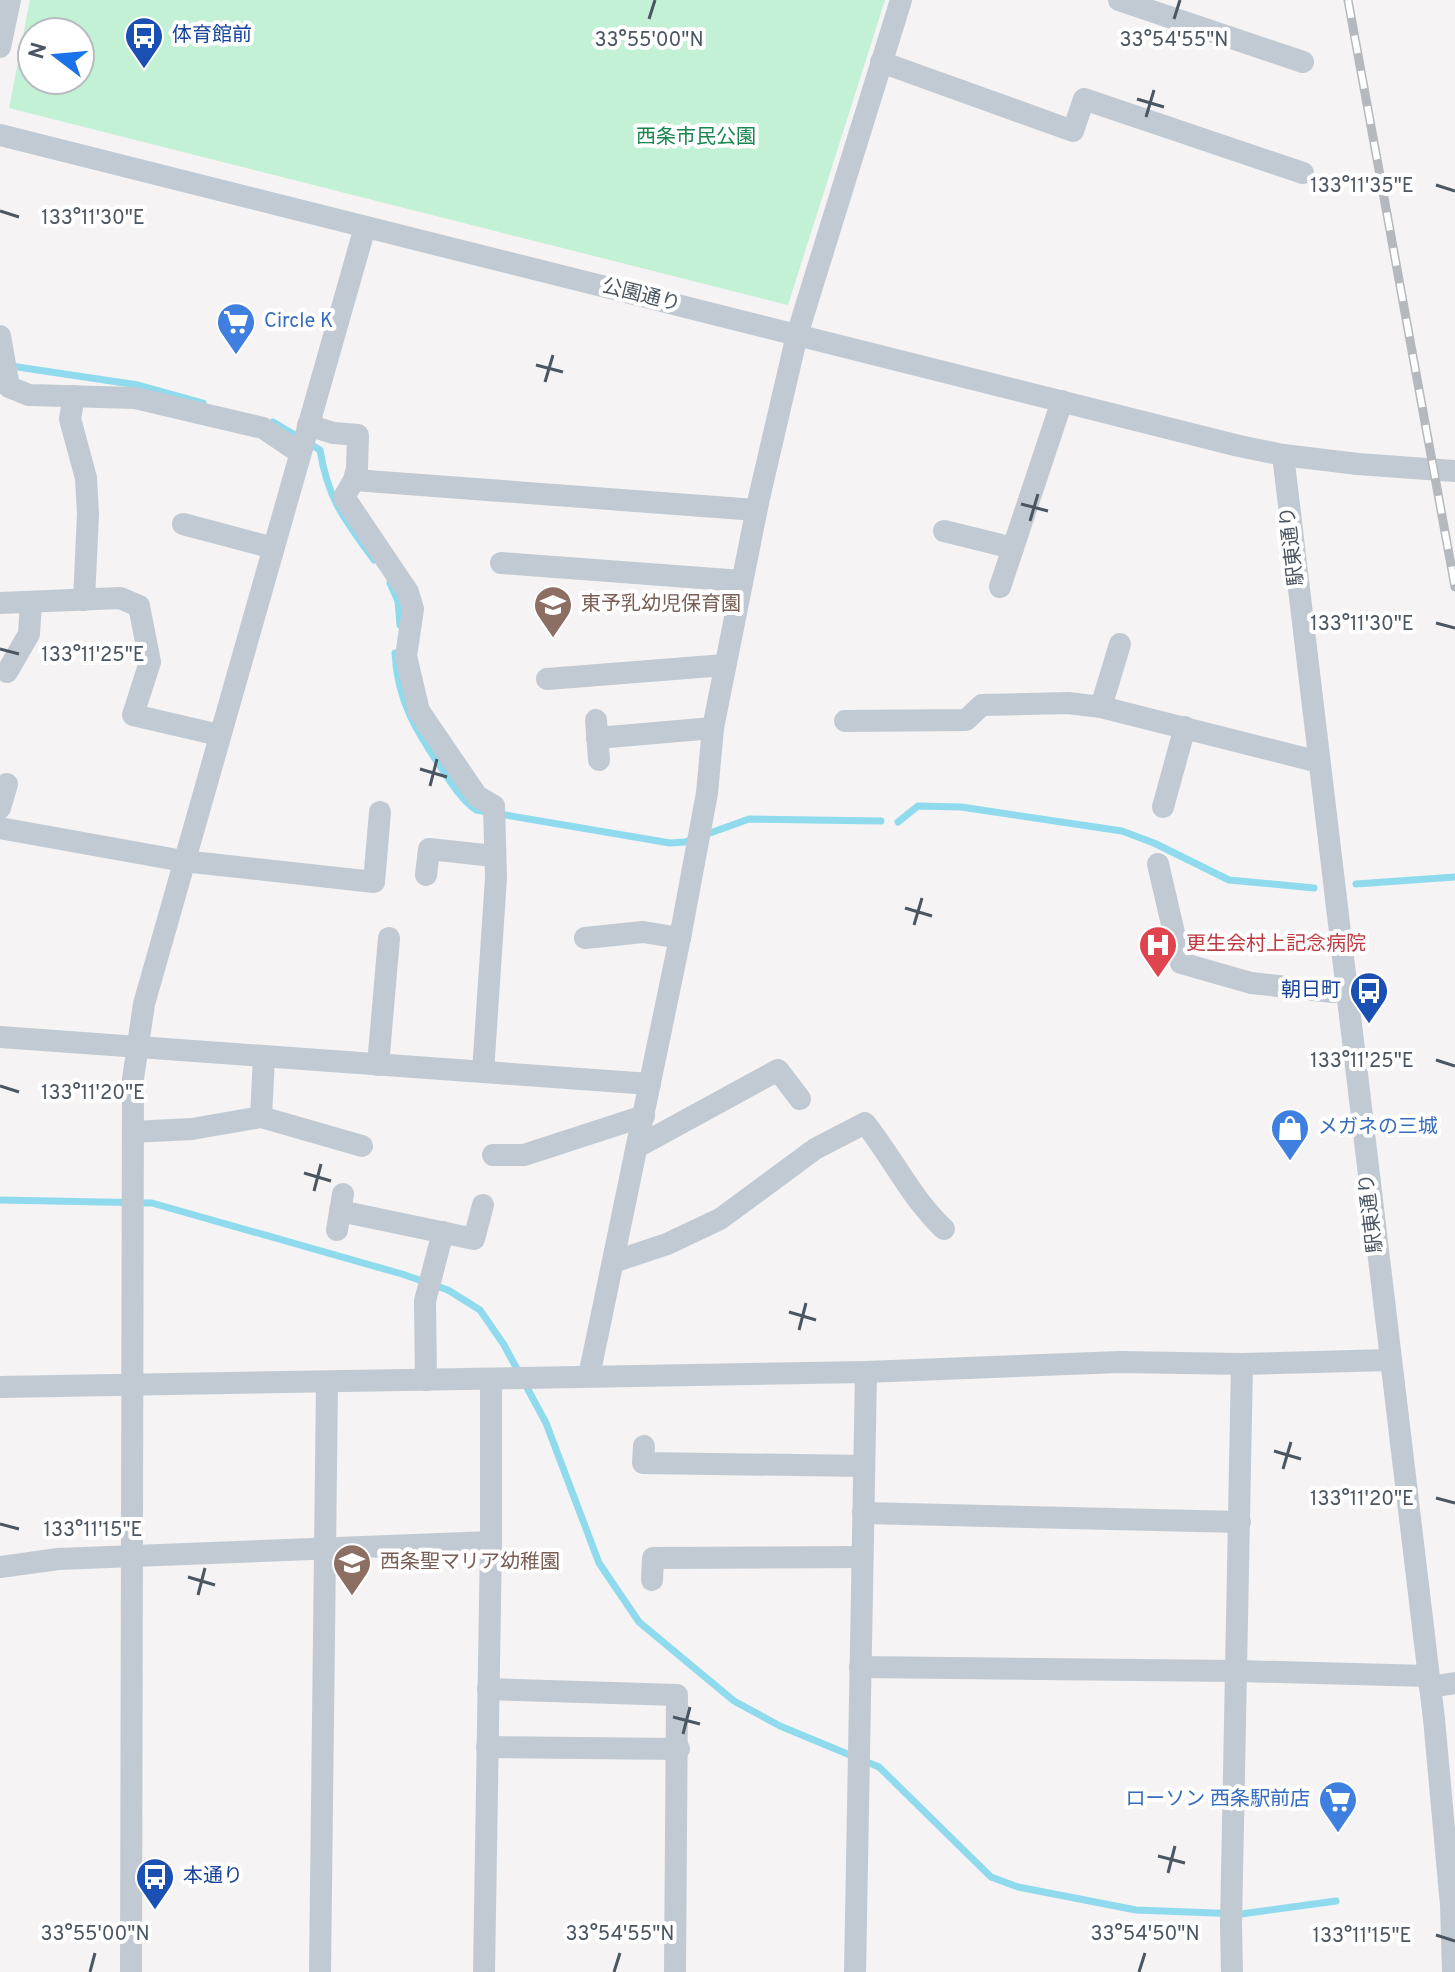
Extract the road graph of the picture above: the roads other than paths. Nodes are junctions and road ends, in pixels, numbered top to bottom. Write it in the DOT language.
graph roads {
  1 [pos="10,0"];
  2 [pos="901,0"];
  3 [pos="1119,0"];
  4 [pos="0,47"];
  5 [pos="881,62"];
  6 [pos="1303,62"];
  7 [pos="0,135"];
  8 [pos="1303,173"];
  9 [pos="365,227"];
  10 [pos="797,335"];
  11 [pos="0,336"];
  12 [pos="5,390"];
  13 [pos="74,396"];
  14 [pos="1062,401"];
  15 [pos="308,425"];
  16 [pos="300,453"];
  17 [pos="1283,455"];
  18 [pos="1455,471"];
  19 [pos="354,480"];
  20 [pos="756,510"];
  21 [pos="183,524"];
  22 [pos="944,531"];
  23 [pos="273,548"];
  24 [pos="1013,548"];
  25 [pos="501,563"];
  26 [pos="742,581"];
  27 [pos="1000,587"];
  28 [pos="84,600"];
  29 [pos="31,602"];
  30 [pos="0,603"];
  31 [pos="1120,644"];
  32 [pos="725,665"];
  33 [pos="7,672"];
  34 [pos="547,679"];
  35 [pos="1101,707"];
  36 [pos="845,721"];
  37 [pos="1185,727"];
  38 [pos="713,728"];
  39 [pos="219,735"];
  40 [pos="597,739"];
  41 [pos="1319,762"];
  42 [pos="7,784"];
  43 [pos="1163,807"];
  44 [pos="0,808"];
  45 [pos="380,812"];
  46 [pos="0,828"];
  47 [pos="494,856"];
  48 [pos="183,861"];
  49 [pos="1158,864"];
  50 [pos="426,875"];
  51 [pos="389,938"];
  52 [pos="585,938"];
  53 [pos="680,938"];
  54 [pos="1346,990"];
  55 [pos="0,1037"];
  56 [pos="137,1047"];
  57 [pos="264,1056"];
  58 [pos="378,1065"];
  59 [pos="483,1072"];
  60 [pos="650,1084"];
  61 [pos="800,1099"];
  62 [pos="644,1116"];
  63 [pos="261,1117"];
  64 [pos="133,1132"];
  65 [pos="362,1146"];
  66 [pos="637,1147"];
  67 [pos="493,1155"];
  68 [pos="483,1205"];
  69 [pos="340,1211"];
  70 [pos="944,1229"];
  71 [pos="443,1232"];
  72 [pos="613,1262"];
  73 [pos="1389,1360"];
  74 [pos="1242,1364"];
  75 [pos="866,1372"];
  76 [pos="589,1376"];
  77 [pos="491,1379"];
  78 [pos="426,1380"];
  79 [pos="327,1383"];
  80 [pos="132,1386"];
  81 [pos="0,1387"];
  82 [pos="644,1446"];
  83 [pos="864,1466"];
  84 [pos="863,1513"];
  85 [pos="1240,1522"];
  86 [pos="491,1542"];
  87 [pos="325,1549"];
  88 [pos="131,1556"];
  89 [pos="862,1557"];
  90 [pos="0,1567"];
  91 [pos="652,1580"];
  92 [pos="860,1667"];
  93 [pos="1237,1671"];
  94 [pos="1429,1682"];
  95 [pos="1455,1683"];
  96 [pos="488,1689"];
  97 [pos="487,1747"];
  98 [pos="679,1749"];
  99 [pos="1453,1906"];
  100 [pos="1453,1932"];
  101 [pos="1453,1967"];
  102 [pos="131,1972"];
  103 [pos="320,1972"];
  104 [pos="484,1972"];
  105 [pos="675,1972"];
  106 [pos="855,1972"];
  107 [pos="1232,1972"];
  1 -- 4 [label="street"];
  2 -- 5 [label="street"];
  3 -- 6 [label="street"];
  5 -- 8 [label="street"];
  5 -- 10 [label="street"];
  7 -- 9 [label="street, 公園通り"];
  9 -- 10 [label="street, 公園通り"];
  9 -- 15 [label="street"];
  10 -- 14 [label="street, 公園通り"];
  10 -- 20 [label="street"];
  11 -- 12 [label="street"];
  12 -- 13 [label="street"];
  13 -- 16 [label="street"];
  13 -- 28 [label="street"];
  14 -- 17 [label="street, 公園通り"];
  14 -- 24 [label="street"];
  15 -- 16 [label="street"];
  15 -- 19 [label="street"];
  16 -- 23 [label="street"];
  17 -- 18 [label="street, 公園通り"];
  17 -- 41 [label="street, 駅東通り"];
  19 -- 20 [label="street"];
  19 -- 47 [label="street"];
  20 -- 26 [label="street"];
  21 -- 23 [label="street"];
  22 -- 24 [label="street"];
  23 -- 39 [label="street"];
  24 -- 27 [label="street"];
  25 -- 26 [label="street"];
  26 -- 32 [label="street"];
  28 -- 29 [label="street"];
  28 -- 39 [label="street"];
  29 -- 30 [label="street"];
  29 -- 33 [label="street"];
  31 -- 35 [label="street"];
  32 -- 34 [label="street"];
  32 -- 38 [label="street"];
  35 -- 36 [label="street"];
  35 -- 37 [label="street"];
  37 -- 41 [label="street"];
  37 -- 43 [label="street"];
  38 -- 40 [label="street"];
  38 -- 53 [label="street"];
  39 -- 48 [label="street"];
  41 -- 54 [label="street, 駅東通り"];
  42 -- 44 [label="street"];
  45 -- 48 [label="street"];
  46 -- 48 [label="street"];
  47 -- 50 [label="street"];
  47 -- 59 [label="street"];
  48 -- 56 [label="street"];
  49 -- 54 [label="street"];
  51 -- 58 [label="street"];
  52 -- 53 [label="street"];
  53 -- 60 [label="street"];
  54 -- 73 [label="street, 駅東通り"];
  55 -- 56 [label="street"];
  56 -- 57 [label="street"];
  56 -- 64 [label="street"];
  57 -- 58 [label="street"];
  57 -- 63 [label="street"];
  58 -- 59 [label="street"];
  59 -- 60 [label="street"];
  60 -- 62 [label="street"];
  61 -- 66 [label="street"];
  62 -- 66 [label="street"];
  62 -- 67 [label="street"];
  63 -- 64 [label="street"];
  63 -- 65 [label="street"];
  64 -- 80 [label="street"];
  66 -- 72 [label="street"];
  68 -- 71 [label="street"];
  69 -- 71 [label="street"];
  70 -- 72 [label="street"];
  71 -- 78 [label="street"];
  72 -- 76 [label="street"];
  73 -- 74 [label="street"];
  73 -- 94 [label="street, 駅東通り"];
  74 -- 75 [label="street"];
  74 -- 85 [label="street"];
  75 -- 76 [label="street"];
  75 -- 83 [label="street"];
  76 -- 77 [label="street"];
  77 -- 78 [label="street"];
  77 -- 86 [label="street"];
  78 -- 79 [label="street"];
  79 -- 80 [label="street"];
  79 -- 87 [label="street"];
  80 -- 81 [label="street"];
  80 -- 88 [label="street"];
  82 -- 83 [label="street"];
  83 -- 84 [label="street"];
  84 -- 85 [label="street"];
  84 -- 89 [label="street"];
  85 -- 93 [label="street"];
  86 -- 87 [label="street"];
  86 -- 96 [label="street"];
  87 -- 88 [label="street"];
  87 -- 103 [label="street"];
  88 -- 90 [label="street"];
  88 -- 102 [label="street"];
  89 -- 91 [label="street"];
  89 -- 92 [label="street"];
  92 -- 93 [label="street"];
  92 -- 106 [label="street"];
  93 -- 94 [label="street"];
  93 -- 107 [label="street"];
  94 -- 95 [label="street"];
  94 -- 99 [label="street, 駅東通り"];
  96 -- 97 [label="street"];
  96 -- 98 [label="street"];
  97 -- 98 [label="street"];
  97 -- 104 [label="street"];
  98 -- 105 [label="street"];
  99 -- 100 [label="street, 駅東通り"];
  100 -- 101 [label="street, 駅東通り"];
}
